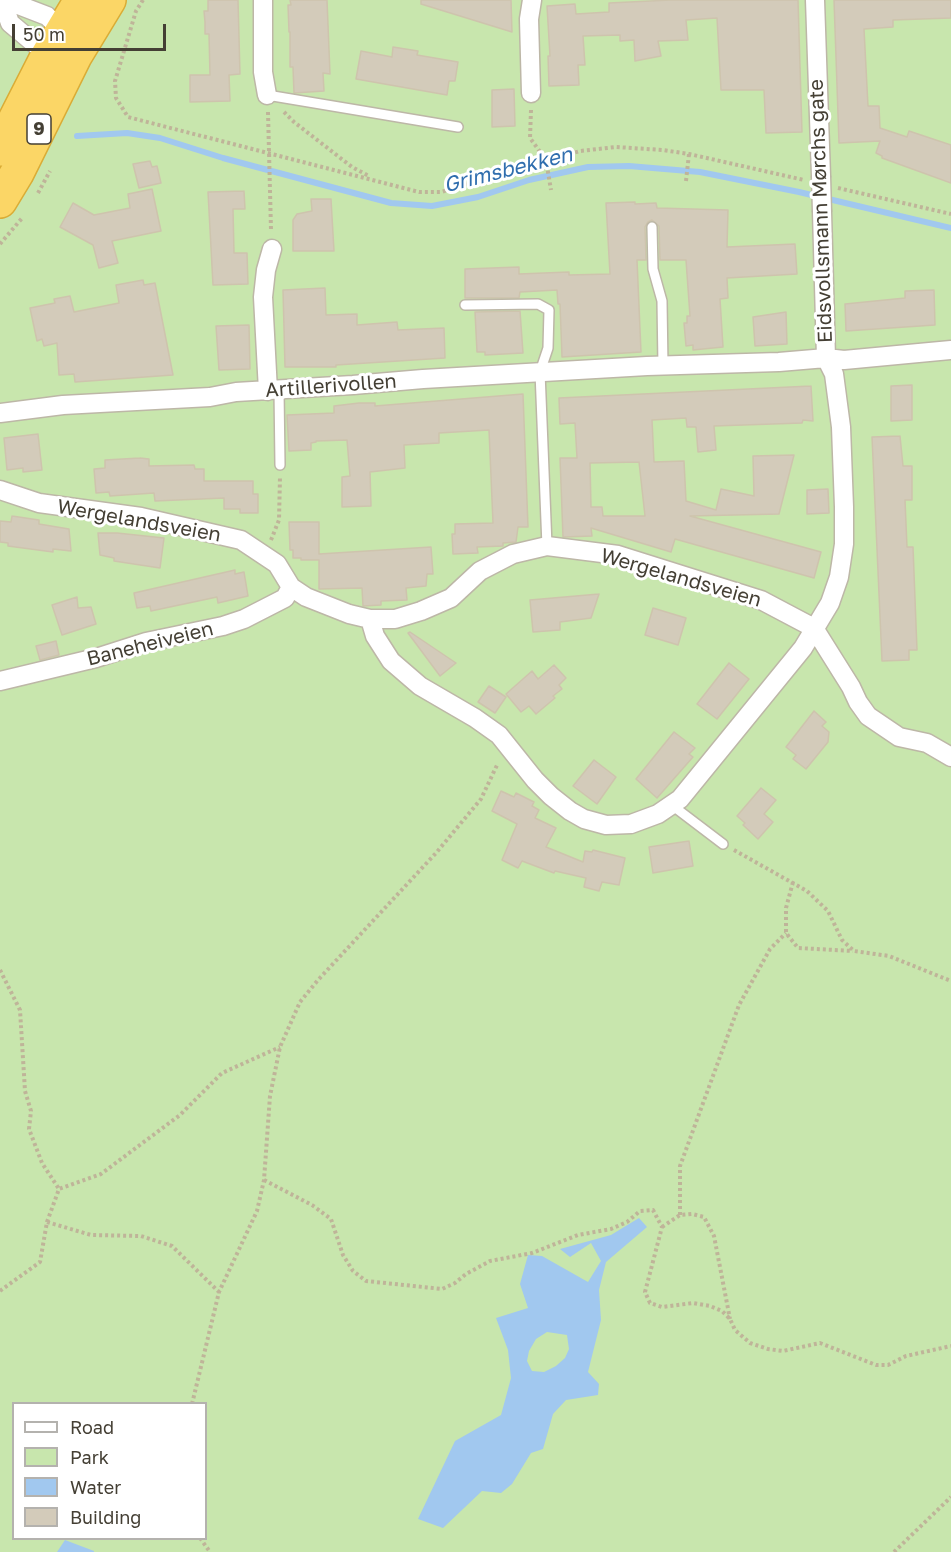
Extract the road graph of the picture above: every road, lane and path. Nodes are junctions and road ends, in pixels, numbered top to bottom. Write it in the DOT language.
graph roads {
  1 [pos="81,0"];
  2 [pos="109,0"];
  3 [pos="143,0"];
  4 [pos="263,0"];
  5 [pos="532,0"];
  6 [pos="815,0"];
  7 [pos="4,1"];
  8 [pos="61,47"];
  9 [pos="531,93"];
  10 [pos="267,95"];
  11 [pos="458,127"];
  12 [pos="0,149"];
  13 [pos="270,152"];
  14 [pos="689,154"];
  15 [pos="546,160"];
  16 [pos="376,180"];
  17 [pos="818,180"];
  18 [pos="686,181"];
  19 [pos="551,190"];
  20 [pos="0,201"];
  21 [pos="951,214"];
  22 [pos="652,227"];
  23 [pos="272,249"];
  24 [pos="465,305"];
  25 [pos="951,350"];
  26 [pos="826,358"];
  27 [pos="663,366"];
  28 [pos="540,372"];
  29 [pos="274,390"];
  30 [pos="0,413"];
  31 [pos="280,465"];
  32 [pos="0,490"];
  33 [pos="279,520"];
  34 [pos="547,546"];
  35 [pos="291,587"];
  36 [pos="370,619"];
  37 [pos="814,628"];
  38 [pos="0,681"];
  39 [pos="509,748"];
  40 [pos="951,758"];
  41 [pos="673,806"];
  42 [pos="723,844"];
  43 [pos="793,882"];
  44 [pos="786,933"];
  45 [pos="854,951"];
  46 [pos="0,970"];
  47 [pos="951,981"];
  48 [pos="280,1047"];
  49 [pos="264,1180"];
  50 [pos="59,1189"];
  51 [pos="680,1215"];
  52 [pos="47,1222"];
  53 [pos="662,1227"];
  54 [pos="0,1292"];
  55 [pos="219,1292"];
  56 [pos="730,1319"];
  57 [pos="951,1346"];
  58 [pos="192,1402"];
  59 [pos="951,1497"];
  60 [pos="201,1540"];
  61 [pos="210,1552"];
  62 [pos="894,1552"];
  1 -- 8 [label="highway, 9"];
  2 -- 8 [label="highway, 9"];
  3 -- 13 [label="path"];
  4 -- 10 [label="street"];
  5 -- 9 [label="street"];
  6 -- 17 [label="street, Eidsvollsmann Mørchs gate"];
  7 -- 8 [label="street"];
  7 -- 8 [label="street"];
  8 -- 12 [label="highway, 9"];
  8 -- 20 [label="highway, 9"];
  9 -- 15 [label="path"];
  10 -- 11 [label="lane"];
  10 -- 13 [label="path"];
  10 -- 16 [label="path"];
  13 -- 16 [label="path"];
  13 -- 23 [label="path"];
  14 -- 15 [label="path"];
  14 -- 17 [label="path"];
  14 -- 18 [label="path"];
  15 -- 16 [label="path"];
  15 -- 19 [label="path"];
  17 -- 21 [label="path"];
  17 -- 26 [label="street, Eidsvollsmann Mørchs gate, bridge"];
  22 -- 27 [label="lane"];
  23 -- 29 [label="street"];
  24 -- 28 [label="lane"];
  25 -- 26 [label="street, Artillerivollen"];
  26 -- 27 [label="street, Artillerivollen"];
  26 -- 37 [label="street, Eidsvollsmann Mørchs gate"];
  27 -- 28 [label="street, Artillerivollen"];
  28 -- 29 [label="street, Artillerivollen"];
  28 -- 34 [label="lane"];
  29 -- 30 [label="street, Artillerivollen"];
  29 -- 31 [label="lane"];
  31 -- 33 [label="path"];
  32 -- 35 [label="street, Wergelandsveien"];
  34 -- 36 [label="street, Wergelandsveien"];
  34 -- 37 [label="street, Wergelandsveien"];
  35 -- 36 [label="street, Wergelandsveien"];
  35 -- 38 [label="street, Baneheiveien"];
  36 -- 39 [label="street"];
  37 -- 40 [label="street"];
  37 -- 41 [label="street, Eidsvollsmann Mørchs gate"];
  39 -- 41 [label="street"];
  39 -- 48 [label="path"];
  41 -- 42 [label="lane"];
  42 -- 43 [label="path"];
  43 -- 44 [label="path"];
  43 -- 45 [label="path"];
  44 -- 45 [label="path"];
  44 -- 51 [label="path"];
  45 -- 47 [label="path"];
  46 -- 50 [label="path"];
  48 -- 49 [label="path"];
  48 -- 50 [label="path"];
  49 -- 53 [label="path"];
  49 -- 55 [label="path"];
  50 -- 52 [label="path"];
  51 -- 53 [label="path"];
  51 -- 56 [label="path"];
  52 -- 54 [label="path"];
  52 -- 55 [label="path"];
  53 -- 56 [label="path"];
  55 -- 58 [label="path"];
  56 -- 57 [label="path"];
  59 -- 62 [label="path"];
  60 -- 61 [label="path"];
}
